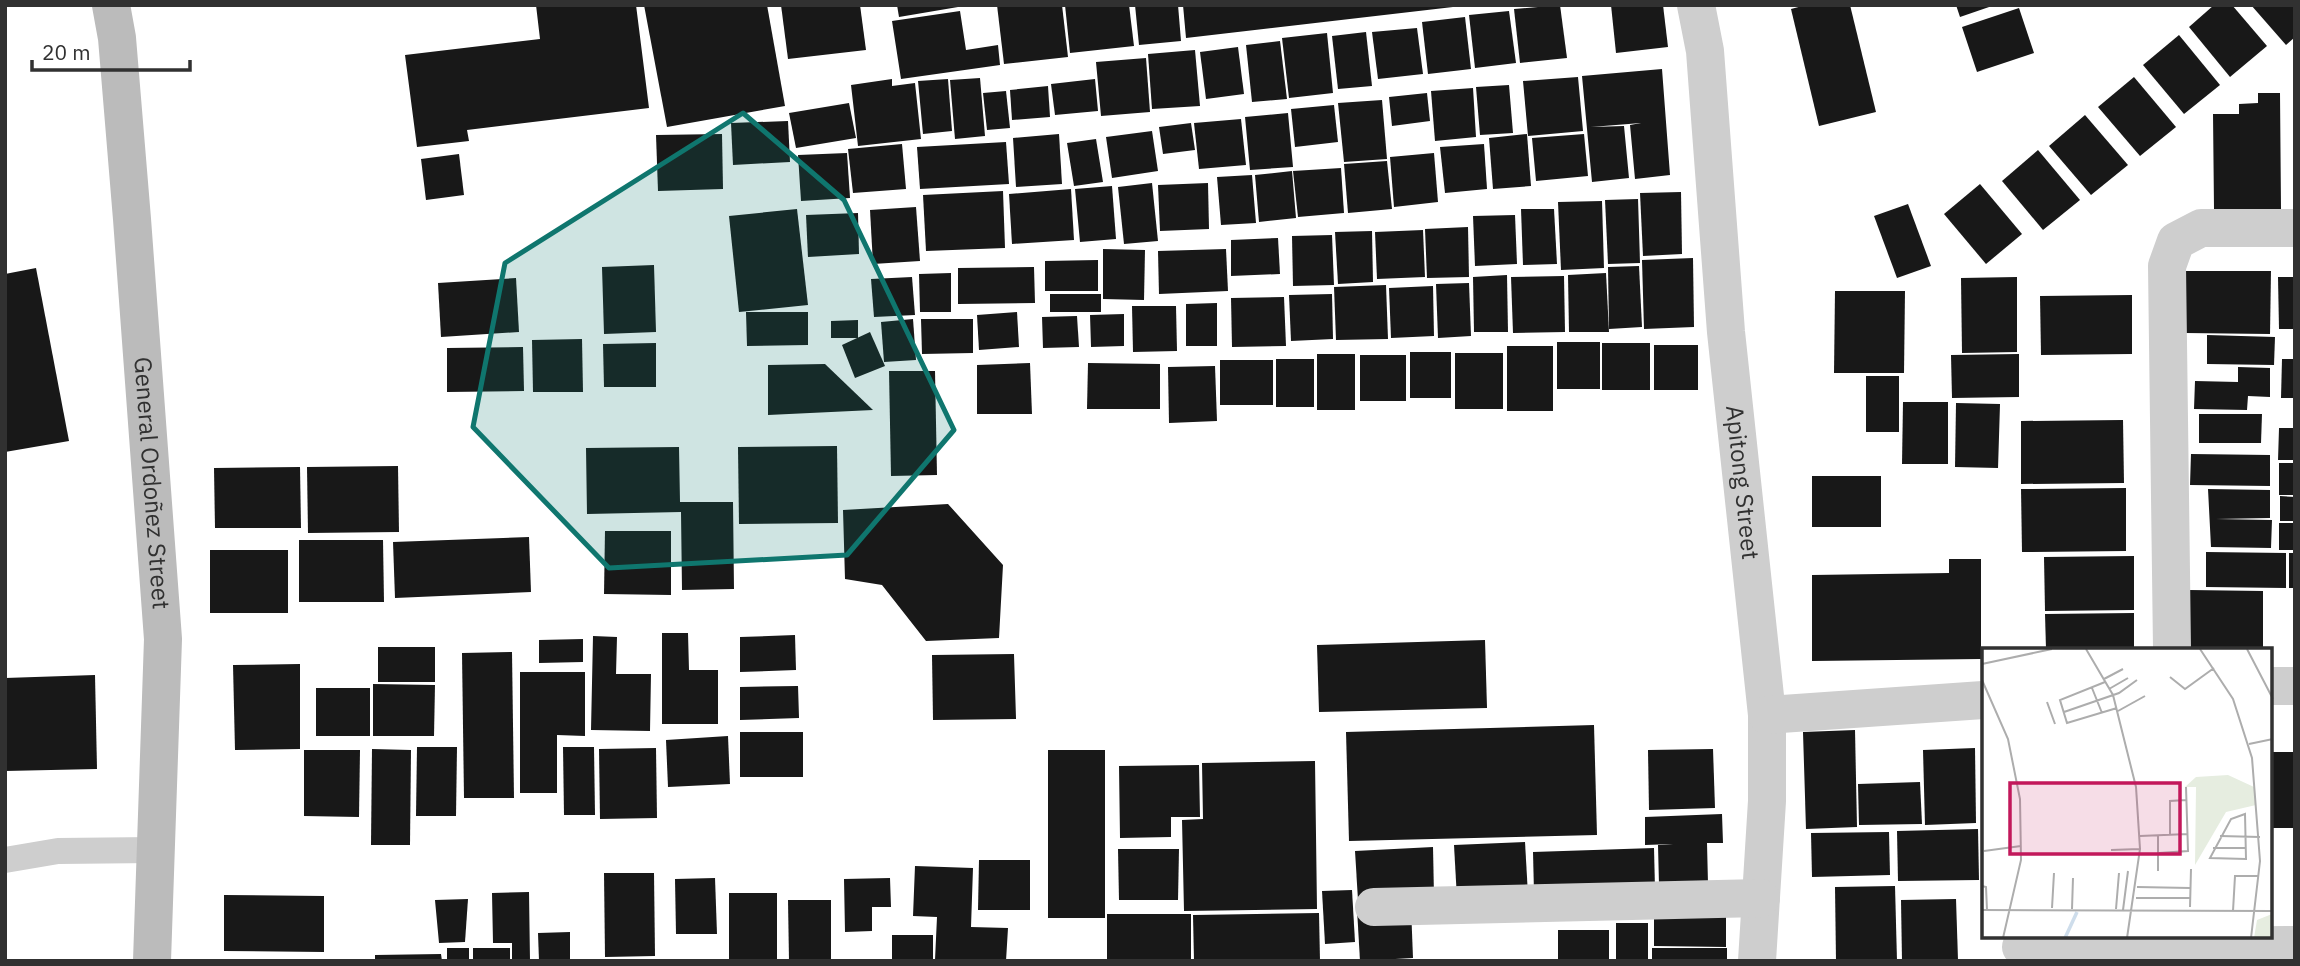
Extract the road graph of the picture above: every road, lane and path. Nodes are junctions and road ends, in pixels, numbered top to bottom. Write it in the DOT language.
graph roads {
  1 [pos="111,5"];
  2 [pos="1696,5"];
  3 [pos="2295,228"];
  4 [pos="2172,648"];
  5 [pos="2272,686"];
  6 [pos="2295,686"];
  7 [pos="1982,700"];
  8 [pos="1767,715"];
  9 [pos="154,850"];
  10 [pos="5,860"];
  11 [pos="1761,898"];
  12 [pos="1374,906"];
  13 [pos="2295,945"];
  14 [pos="2020,948"];
  15 [pos="152,961"];
  16 [pos="1757,961"];
  1 -- 9 [label="main road, General Ordoñez Street"];
  2 -- 8 [label="street, Apitong Street"];
  3 -- 4 [label="street"];
  5 -- 6 [label="street"];
  7 -- 8 [label="street"];
  8 -- 11 [label="street, Apitong Street"];
  9 -- 10 [label="lane"];
  9 -- 15 [label="main road, General Ordoñez Street"];
  11 -- 12 [label="street"];
  11 -- 16 [label="street, Apitong Street"];
  13 -- 14 [label="street"];
}
